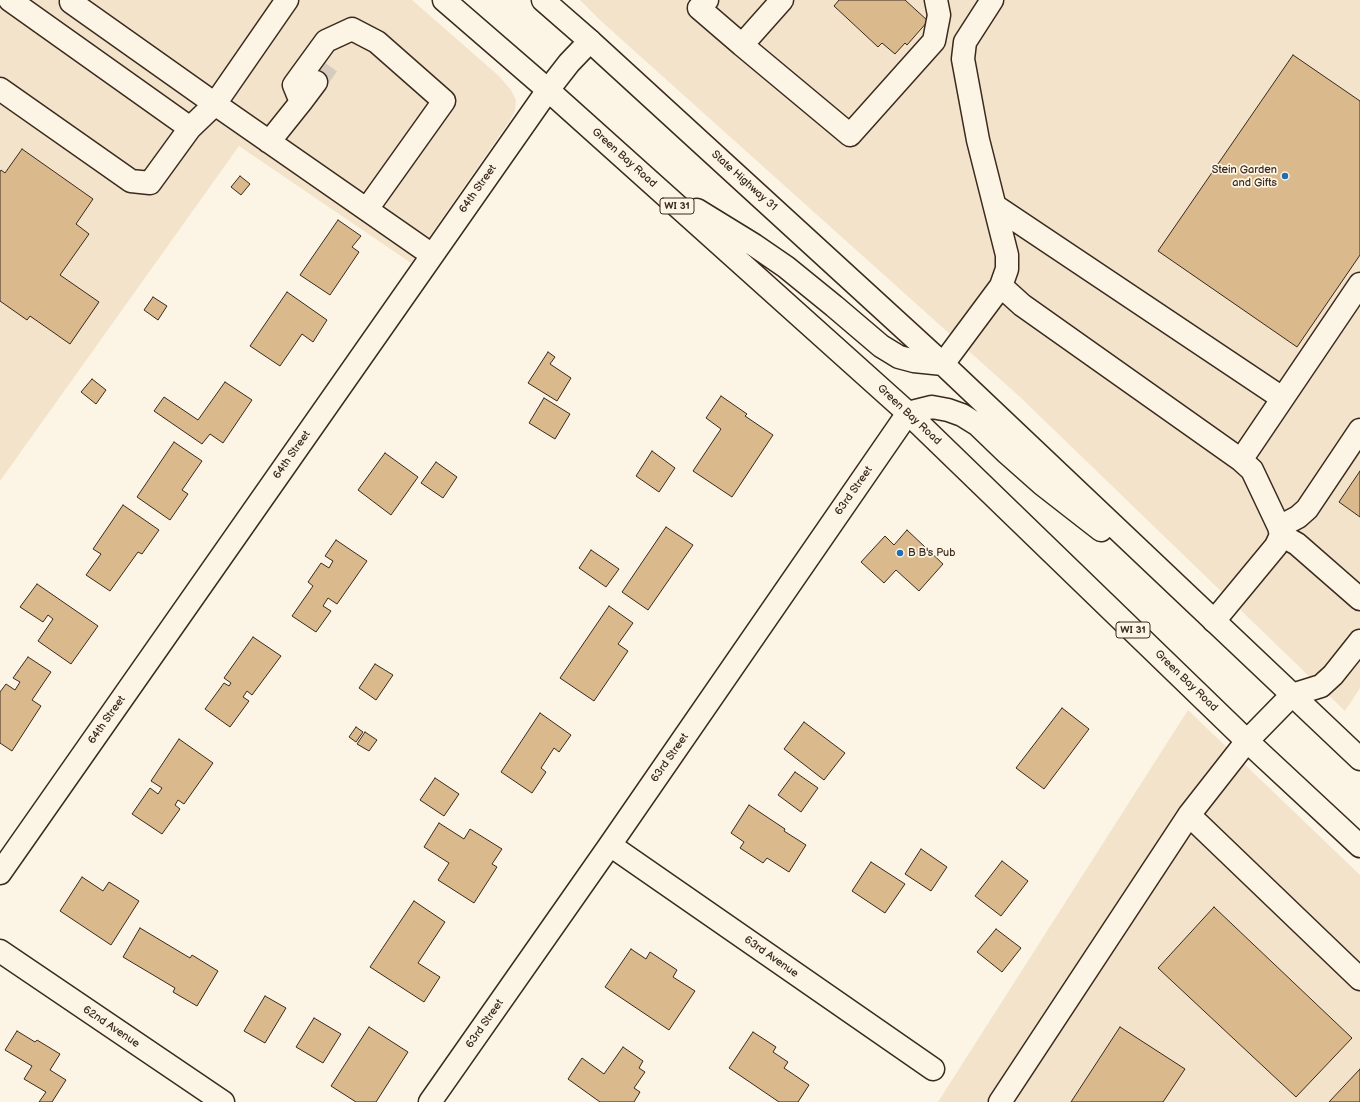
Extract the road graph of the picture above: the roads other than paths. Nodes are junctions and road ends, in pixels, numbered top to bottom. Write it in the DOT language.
graph roads {
  1 [pos="3,0"];
  2 [pos="10,0"];
  3 [pos="287,0"];
  4 [pos="444,0"];
  5 [pos="543,0"];
  6 [pos="782,0"];
  7 [pos="936,0"];
  8 [pos="992,0"];
  9 [pos="72,1"];
  10 [pos="699,3"];
  11 [pos="0,4"];
  12 [pos="52,30"];
  13 [pos="326,41"];
  14 [pos="590,41"];
  15 [pos="742,45"];
  16 [pos="0,89"];
  17 [pos="548,90"];
  18 [pos="301,102"];
  19 [pos="214,104"];
  20 [pos="190,128"];
  21 [pos="269,142"];
  22 [pos="650,181"];
  23 [pos="995,206"];
  24 [pos="367,209"];
  25 [pos="432,255"];
  26 [pos="1360,284"];
  27 [pos="1001,286"];
  28 [pos="943,364"];
  29 [pos="1282,398"];
  30 [pos="908,413"];
  31 [pos="1360,430"];
  32 [pos="1241,460"];
  33 [pos="1280,531"];
  34 [pos="1174,583"];
  35 [pos="1360,599"];
  36 [pos="1214,621"];
  37 [pos="1360,641"];
  38 [pos="1292,695"];
  39 [pos="1247,741"];
  40 [pos="1360,759"];
  41 [pos="1189,815"];
  42 [pos="610,845"];
  43 [pos="1360,846"];
  44 [pos="0,873"];
  45 [pos="0,951"];
  46 [pos="1360,979"];
  47 [pos="933,1069"];
  48 [pos="223,1102"];
  49 [pos="430,1102"];
  50 [pos="1000,1102"];
  1 -- 11 [label="main road"];
  2 -- 12 [label="main road"];
  3 -- 19 [label="main road"];
  4 -- 17 [label="main road, Green Bay Road / WI 31"];
  5 -- 14 [label="main road, State Highway 31"];
  6 -- 15 [label="main road"];
  7 -- 15 [label="main road"];
  8 -- 23 [label="main road"];
  9 -- 12 [label="main road"];
  9 -- 19 [label="main road"];
  10 -- 15 [label="main road"];
  12 -- 20 [label="main road"];
  13 -- 18 [label="main road"];
  13 -- 18 [label="main road"];
  13 -- 24 [label="main road"];
  14 -- 17 [label="main road, 64th Street"];
  14 -- 28 [label="main road, State Highway 31"];
  16 -- 20 [label="main road"];
  17 -- 22 [label="main road, Green Bay Road / WI 31"];
  17 -- 25 [label="main road, 64th Street"];
  18 -- 21 [label="main road"];
  19 -- 20 [label="main road"];
  19 -- 21 [label="main road"];
  21 -- 24 [label="main road"];
  22 -- 28 [label="main road"];
  22 -- 30 [label="main road, Green Bay Road / WI 31"];
  23 -- 27 [label="main road"];
  23 -- 29 [label="main road"];
  24 -- 25 [label="main road"];
  25 -- 44 [label="main road, 64th Street"];
  26 -- 29 [label="main road"];
  27 -- 28 [label="main road"];
  27 -- 32 [label="main road"];
  28 -- 34 [label="main road"];
  29 -- 32 [label="main road"];
  30 -- 34 [label="main road"];
  30 -- 39 [label="main road, Green Bay Road / WI 31"];
  30 -- 42 [label="main road, 63rd Street"];
  31 -- 33 [label="main road"];
  32 -- 33 [label="main road"];
  33 -- 35 [label="main road"];
  33 -- 36 [label="main road"];
  34 -- 36 [label="main road"];
  36 -- 38 [label="main road"];
  37 -- 38 [label="main road"];
  38 -- 39 [label="main road"];
  38 -- 40 [label="main road"];
  39 -- 41 [label="main road"];
  39 -- 43 [label="main road, Green Bay Road / WI 31"];
  41 -- 46 [label="main road"];
  41 -- 50 [label="main road"];
  42 -- 47 [label="main road, 63rd Avenue"];
  42 -- 49 [label="main road, 63rd Street"];
  45 -- 48 [label="main road, 62nd Avenue"];
}
